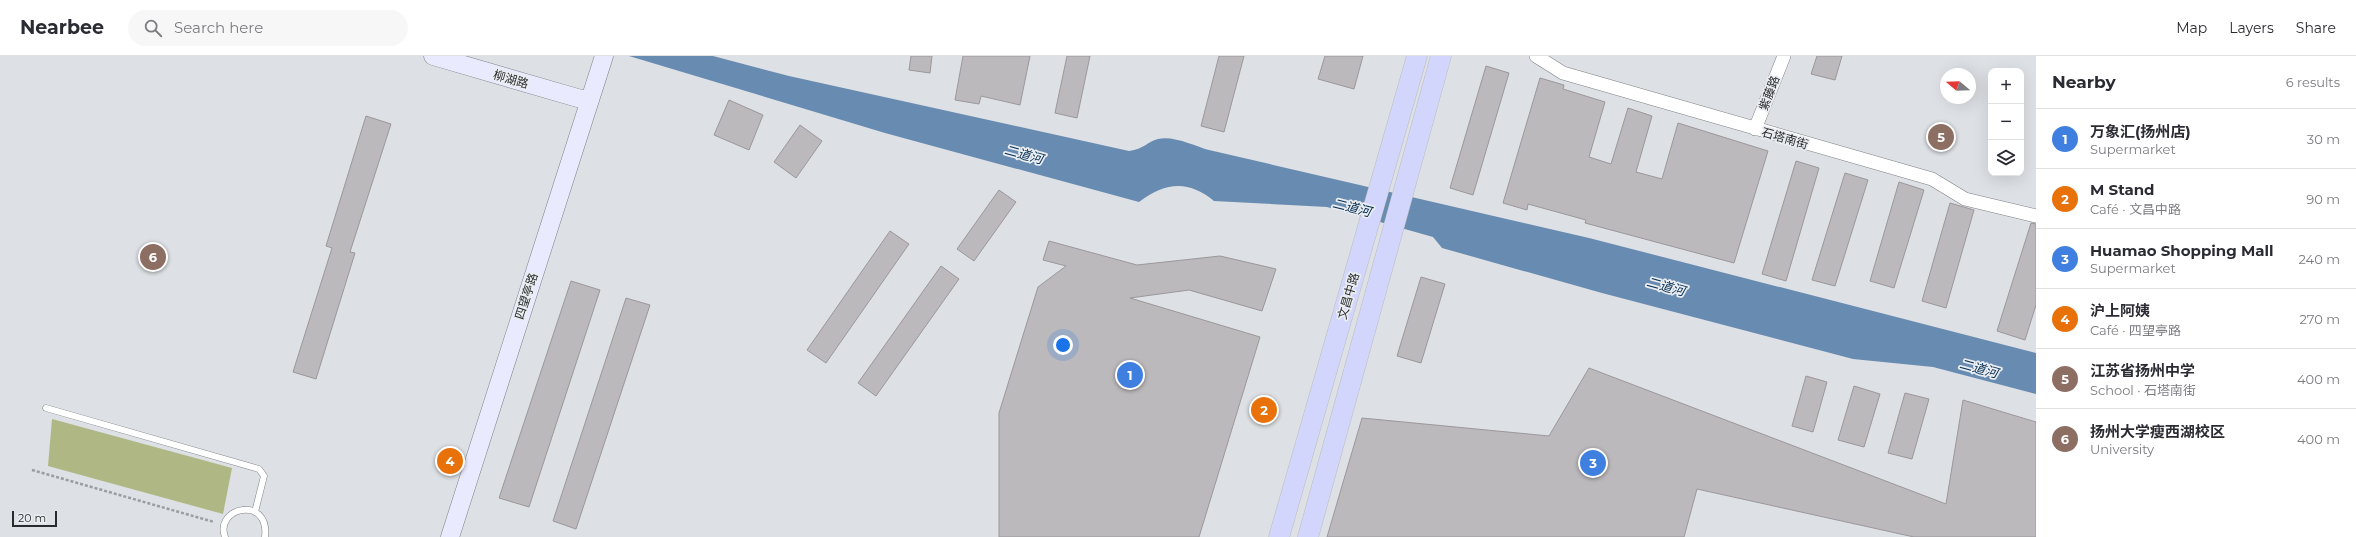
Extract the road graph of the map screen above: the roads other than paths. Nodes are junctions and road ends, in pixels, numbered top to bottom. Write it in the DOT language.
graph roads {
  1 [pos="433,56"];
  2 [pos="1417,56"];
  3 [pos="1441,56"];
  4 [pos="1536,56"];
  5 [pos="1784,56"];
  6 [pos="602,62"];
  7 [pos="588,101"];
  8 [pos="1755,129"];
  9 [pos="2036,216"];
  10 [pos="46,408"];
  11 [pos="255,512"];
  12 [pos="225,537"];
  13 [pos="266,537"];
  14 [pos="450,537"];
  15 [pos="1279,537"];
  16 [pos="1308,537"];
  1 -- 7 [label="street, 柳湖路"];
  2 -- 15 [label="main road, 文昌中路"];
  3 -- 16 [label="main road"];
  4 -- 8 [label="street, 石塔南街"];
  5 -- 8 [label="street, 紫藤路"];
  6 -- 7 [label="street, 四望亭路"];
  7 -- 14 [label="street, 四望亭路"];
  8 -- 9 [label="street, 石塔南街"];
  10 -- 11 [label="lane"];
  11 -- 12 [label="lane"];
  11 -- 13 [label="lane"];
}
